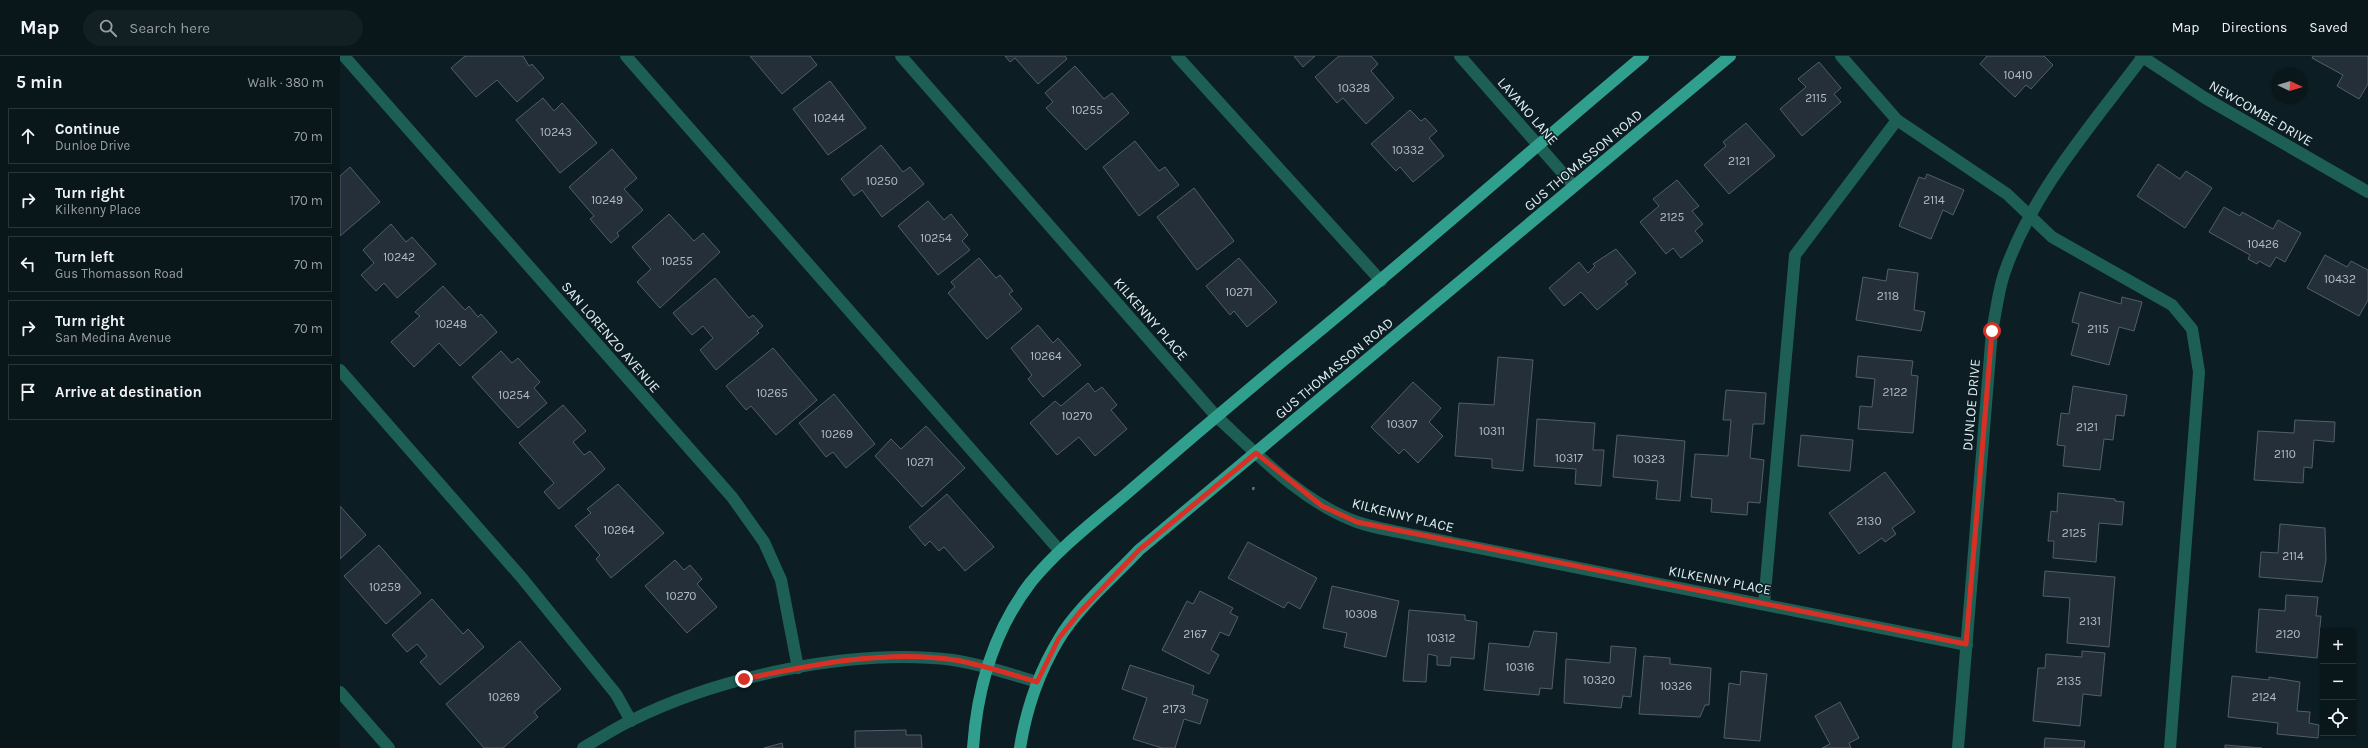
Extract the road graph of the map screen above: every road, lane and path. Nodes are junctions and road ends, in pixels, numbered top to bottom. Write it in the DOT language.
graph roads {
  1 [pos="344,56"];
  2 [pos="626,56"];
  3 [pos="901,56"];
  4 [pos="1177,56"];
  5 [pos="1460,56"];
  6 [pos="1643,56"];
  7 [pos="1730,56"];
  8 [pos="1841,56"];
  9 [pos="2141,57"];
  10 [pos="1897,120"];
  11 [pos="1538,145"];
  12 [pos="1574,186"];
  13 [pos="2368,192"];
  14 [pos="2029,215"];
  15 [pos="1381,281"];
  16 [pos="340,370"];
  17 [pos="1216,416"];
  18 [pos="1256,453"];
  19 [pos="1254,485"];
  20 [pos="1253,490"];
  21 [pos="1060,551"];
  22 [pos="1764,604"];
  23 [pos="1966,644"];
  24 [pos="986,667"];
  25 [pos="798,668"];
  26 [pos="1037,682"];
  27 [pos="340,692"];
  28 [pos="630,721"];
  29 [pos="389,748"];
  30 [pos="583,748"];
  31 [pos="972,748"];
  32 [pos="1020,748"];
  33 [pos="1958,748"];
  34 [pos="2170,748"];
  1 -- 25 [label="street, SAN LORENZO AVENUE"];
  2 -- 21 [label="street"];
  3 -- 17 [label="street, KILKENNY PLACE"];
  4 -- 15 [label="street"];
  5 -- 11 [label="street, LAVANO LANE"];
  6 -- 11 [label="main road"];
  7 -- 12 [label="main road, GUS THOMASSON ROAD"];
  8 -- 10 [label="street"];
  9 -- 13 [label="street, NEWCOMBE DRIVE"];
  9 -- 14 [label="street, DUNLOE DRIVE"];
  10 -- 14 [label="street"];
  10 -- 22 [label="street"];
  11 -- 12 [label="street, LAVANO LANE"];
  11 -- 15 [label="main road"];
  12 -- 18 [label="main road, GUS THOMASSON ROAD"];
  14 -- 23 [label="street, DUNLOE DRIVE"];
  14 -- 34 [label="street"];
  15 -- 17 [label="main road"];
  16 -- 28 [label="street"];
  17 -- 18 [label="street, KILKENNY PLACE"];
  17 -- 21 [label="main road"];
  18 -- 22 [label="street, KILKENNY PLACE"];
  18 -- 26 [label="main road, GUS THOMASSON ROAD"];
  19 -- 20 [label="path"];
  21 -- 24 [label="main road"];
  22 -- 23 [label="street, KILKENNY PLACE"];
  23 -- 33 [label="street, DUNLOE DRIVE"];
  24 -- 25 [label="street"];
  24 -- 26 [label="street"];
  24 -- 31 [label="main road"];
  25 -- 28 [label="street"];
  26 -- 32 [label="main road, GUS THOMASSON ROAD"];
  27 -- 29 [label="street"];
  28 -- 30 [label="street"];
}
